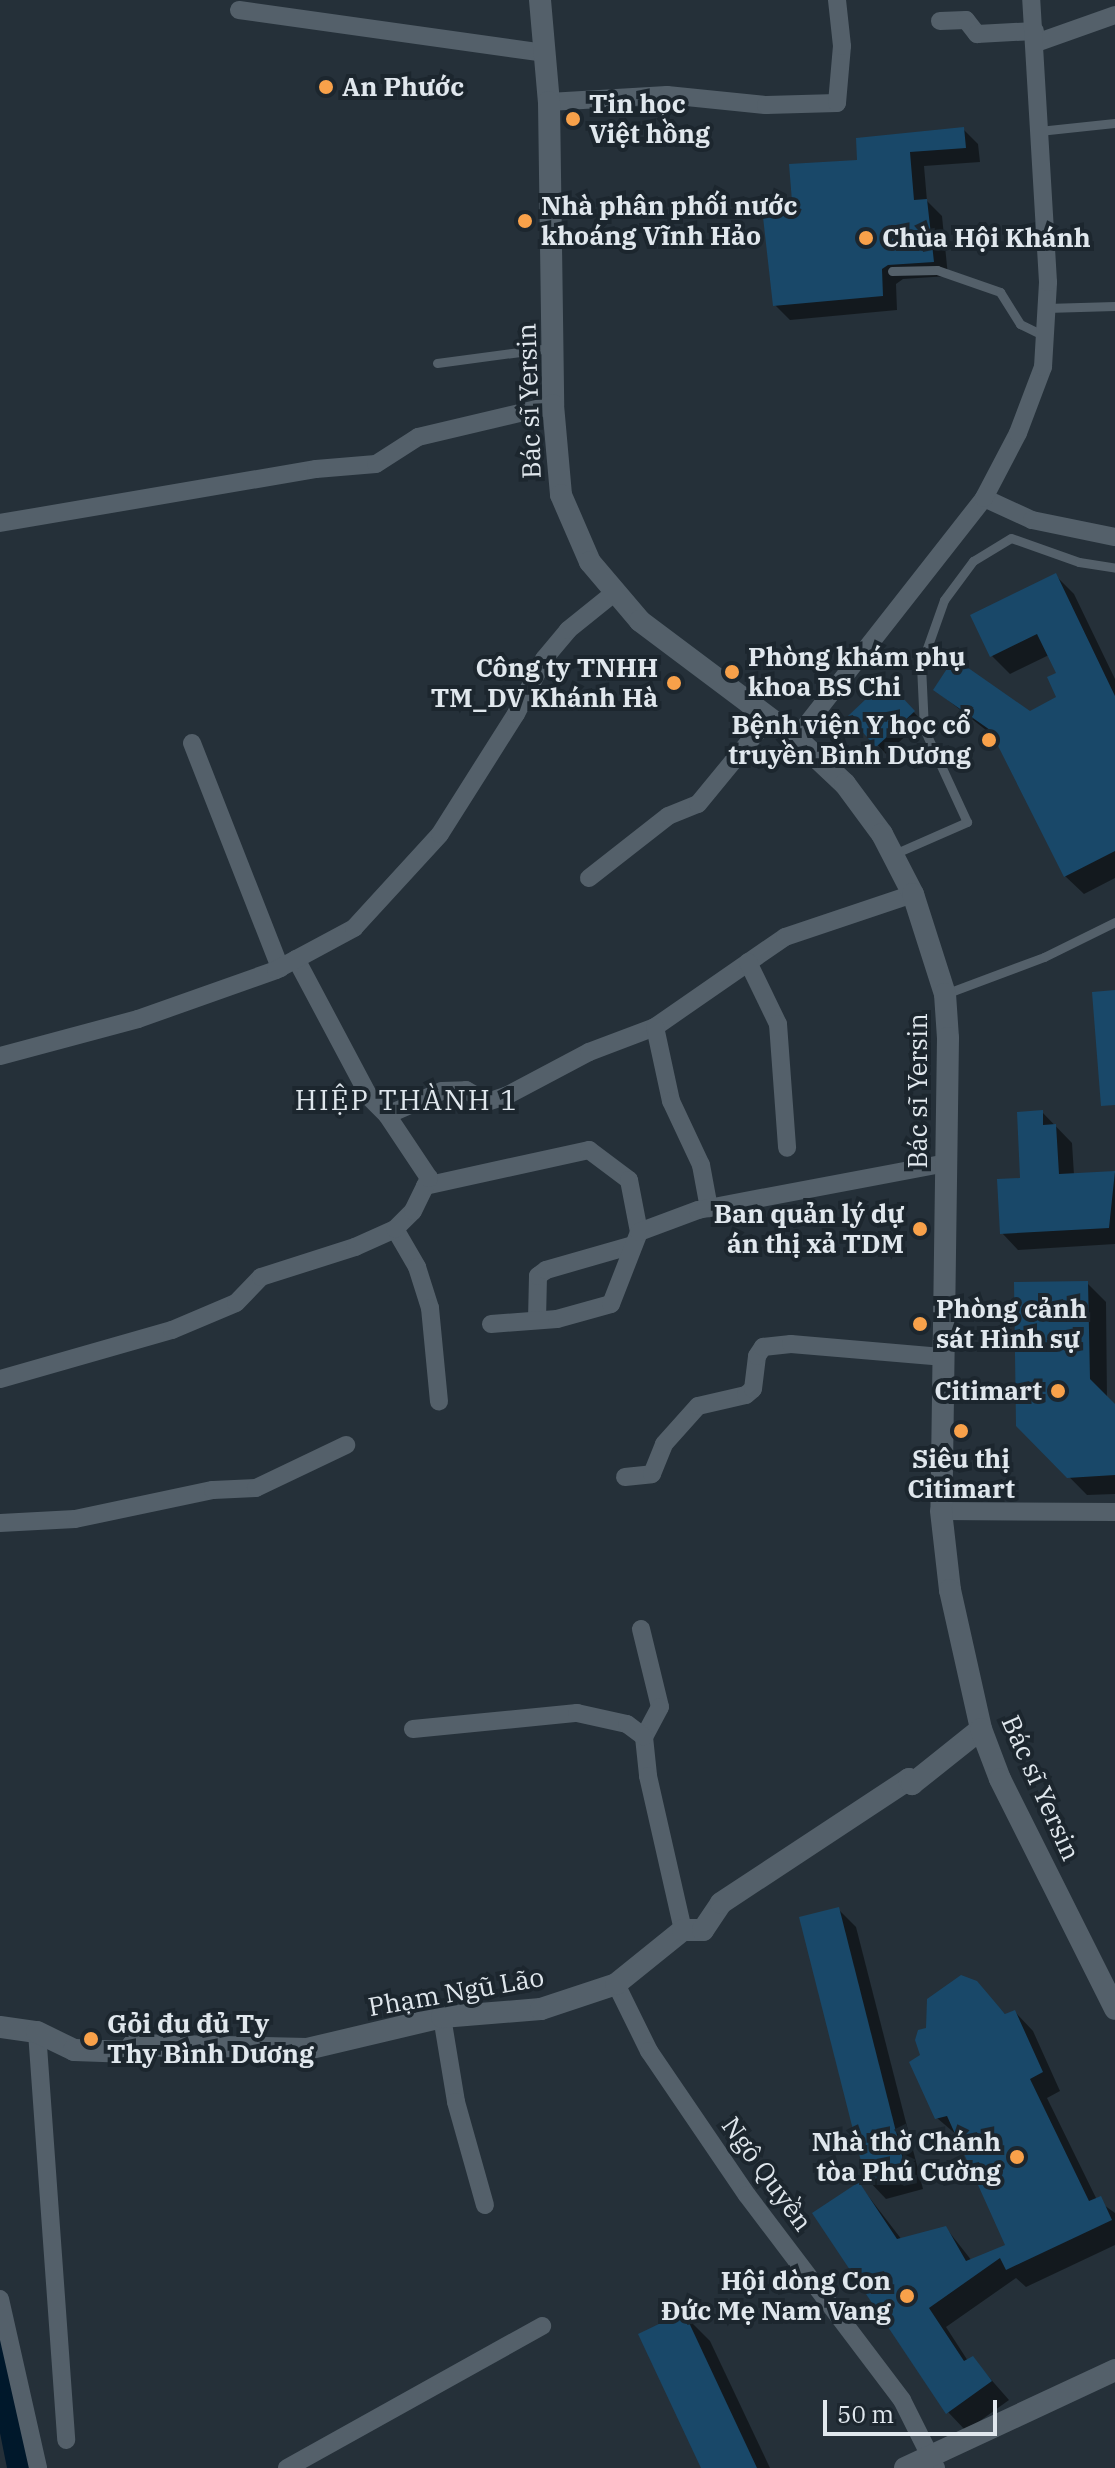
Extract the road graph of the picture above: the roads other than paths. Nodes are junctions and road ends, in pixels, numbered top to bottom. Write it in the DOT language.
graph roads {
  1 [pos="540,0"];
  2 [pos="837,0"];
  3 [pos="1031,0"];
  4 [pos="239,10"];
  5 [pos="1115,15"];
  6 [pos="940,21"];
  7 [pos="1036,37"];
  8 [pos="544,53"];
  9 [pos="549,102"];
  10 [pos="1115,123"];
  11 [pos="1039,131"];
  12 [pos="892,271"];
  13 [pos="1115,306"];
  14 [pos="1046,308"];
  15 [pos="1045,336"];
  16 [pos="554,348"];
  17 [pos="437,363"];
  18 [pos="553,405"];
  19 [pos="984,498"];
  20 [pos="0,523"];
  21 [pos="1115,537"];
  22 [pos="1115,568"];
  23 [pos="614,593"];
  24 [pos="767,720"];
  25 [pos="796,738"];
  26 [pos="192,743"];
  27 [pos="894,854"];
  28 [pos="589,878"];
  29 [pos="913,894"];
  30 [pos="1115,922"];
  31 [pos="748,962"];
  32 [pos="288,963"];
  33 [pos="945,994"];
  34 [pos="655,1027"];
  35 [pos="0,1056"];
  36 [pos="387,1115"];
  37 [pos="787,1148"];
  38 [pos="947,1163"];
  39 [pos="425,1186"];
  40 [pos="709,1208"];
  41 [pos="395,1229"];
  42 [pos="636,1239"];
  43 [pos="537,1320"];
  44 [pos="491,1324"];
  45 [pos="944,1357"];
  46 [pos="0,1379"];
  47 [pos="439,1402"];
  48 [pos="346,1445"];
  49 [pos="625,1477"];
  50 [pos="941,1511"];
  51 [pos="1115,1512"];
  52 [pos="0,1523"];
  53 [pos="641,1629"];
  54 [pos="413,1729"];
  55 [pos="981,1729"];
  56 [pos="644,1737"];
  57 [pos="683,1930"];
  58 [pos="616,1984"];
  59 [pos="1115,2009"];
  60 [pos="442,2017"];
  61 [pos="0,2027"];
  62 [pos="37,2032"];
  63 [pos="485,2205"];
  64 [pos="0,2299"];
  65 [pos="542,2326"];
  66 [pos="1115,2370"];
  67 [pos="66,2440"];
  68 [pos="934,2461"];
  69 [pos="38,2468"];
  70 [pos="287,2468"];
  71 [pos="905,2468"];
  1 -- 8 [label="main road, Bác sĩ Yersin"];
  2 -- 9 [label="street"];
  3 -- 7 [label="street"];
  4 -- 8 [label="street"];
  5 -- 7 [label="street"];
  6 -- 7 [label="street"];
  7 -- 11 [label="street"];
  8 -- 9 [label="main road, Bác sĩ Yersin"];
  9 -- 16 [label="main road, Bác sĩ Yersin"];
  10 -- 11 [label="lane"];
  11 -- 14 [label="street"];
  12 -- 15 [label="lane"];
  13 -- 14 [label="lane"];
  14 -- 15 [label="street"];
  15 -- 19 [label="street"];
  16 -- 17 [label="lane"];
  16 -- 18 [label="main road, Bác sĩ Yersin"];
  18 -- 20 [label="street"];
  18 -- 23 [label="main road, Bác sĩ Yersin"];
  19 -- 21 [label="street"];
  19 -- 25 [label="street"];
  22 -- 27 [label="lane"];
  23 -- 24 [label="main road, Bác sĩ Yersin"];
  23 -- 32 [label="street"];
  24 -- 25 [label="main road, Bác sĩ Yersin"];
  24 -- 28 [label="street"];
  25 -- 27 [label="main road, Bác sĩ Yersin"];
  26 -- 32 [label="street"];
  27 -- 29 [label="main road, Bác sĩ Yersin"];
  29 -- 31 [label="street"];
  29 -- 33 [label="main road, Bác sĩ Yersin"];
  30 -- 33 [label="lane"];
  31 -- 34 [label="street"];
  31 -- 37 [label="street"];
  32 -- 35 [label="street"];
  32 -- 36 [label="street"];
  33 -- 38 [label="main road, Bác sĩ Yersin"];
  34 -- 36 [label="street"];
  34 -- 40 [label="street"];
  36 -- 39 [label="street"];
  38 -- 40 [label="street"];
  38 -- 45 [label="main road, Bác sĩ Yersin"];
  39 -- 41 [label="street"];
  39 -- 42 [label="street"];
  40 -- 42 [label="street"];
  41 -- 46 [label="street"];
  41 -- 47 [label="street"];
  42 -- 43 [label="street"];
  42 -- 43 [label="street"];
  43 -- 44 [label="street"];
  45 -- 49 [label="street"];
  45 -- 50 [label="main road, Bác sĩ Yersin"];
  48 -- 52 [label="street"];
  50 -- 51 [label="street"];
  50 -- 55 [label="main road, Bác sĩ Yersin"];
  53 -- 56 [label="street"];
  54 -- 56 [label="street"];
  55 -- 57 [label="main road, Phạm Ngũ Lão"];
  55 -- 59 [label="main road, Bác sĩ Yersin"];
  56 -- 57 [label="street"];
  57 -- 58 [label="main road, Phạm Ngũ Lão"];
  58 -- 60 [label="main road, Phạm Ngũ Lão"];
  58 -- 68 [label="street, Ngô Quyền"];
  60 -- 62 [label="main road, Phạm Ngũ Lão"];
  60 -- 63 [label="street"];
  61 -- 62 [label="main road, Phạm Ngũ Lão"];
  62 -- 67 [label="street"];
  64 -- 69 [label="street"];
  65 -- 70 [label="street"];
  66 -- 68 [label="main road"];
  68 -- 71 [label="main road"];
}
